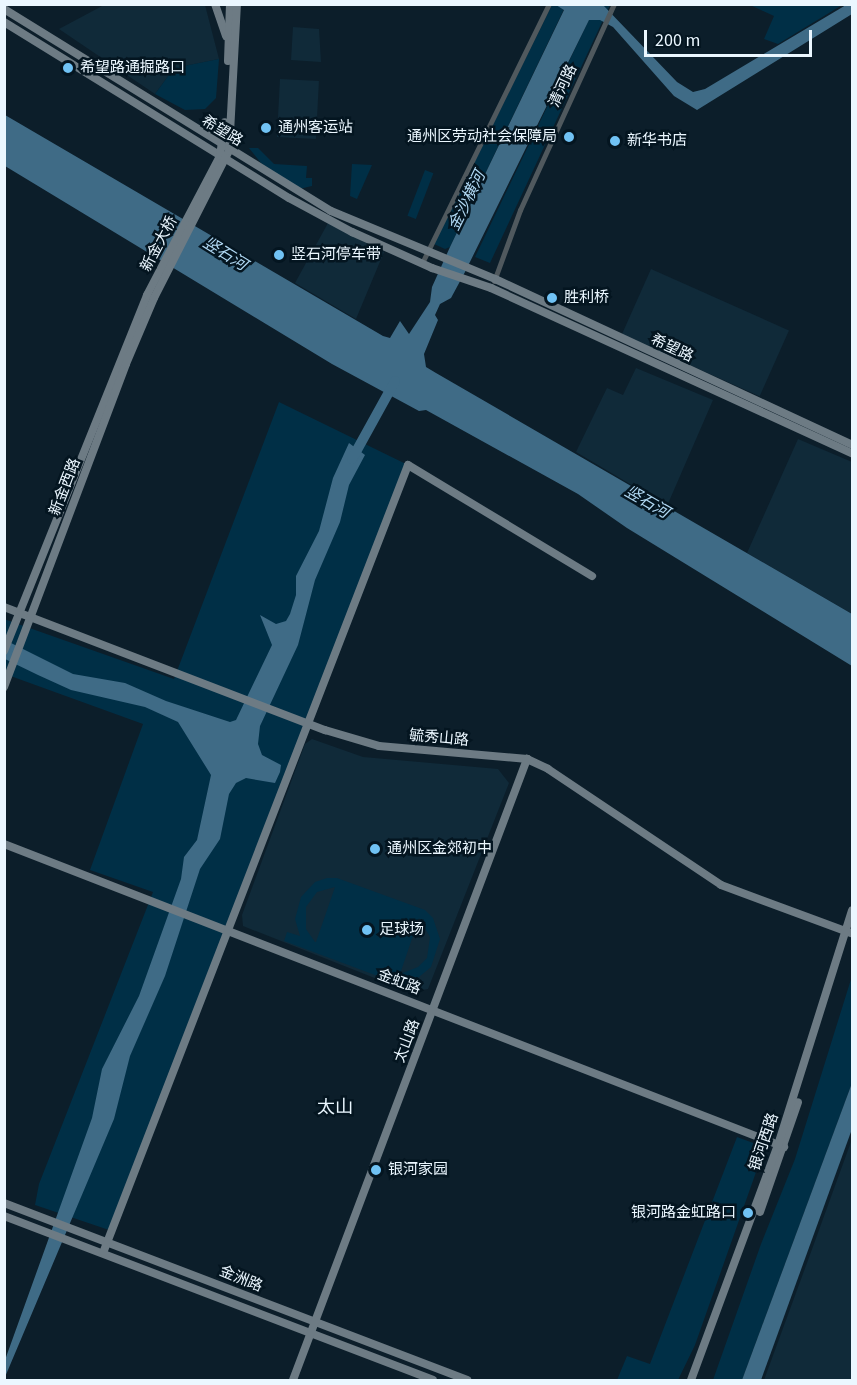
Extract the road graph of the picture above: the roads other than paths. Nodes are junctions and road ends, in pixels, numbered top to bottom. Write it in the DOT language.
graph roads {
  1 [pos="215,4"];
  2 [pos="230,4"];
  3 [pos="237,4"];
  4 [pos="548,5"];
  5 [pos="614,5"];
  6 [pos="4,9"];
  7 [pos="4,22"];
  8 [pos="228,41"];
  9 [pos="233,65"];
  10 [pos="224,153"];
  11 [pos="427,252"];
  12 [pos="422,263"];
  13 [pos="495,279"];
  14 [pos="487,287"];
  15 [pos="151,296"];
  16 [pos="852,445"];
  17 [pos="852,453"];
  18 [pos="592,576"];
  19 [pos="4,606"];
  20 [pos="20,612"];
  21 [pos="30,617"];
  22 [pos="4,651"];
  23 [pos="4,687"];
  24 [pos="307,724"];
  25 [pos="527,759"];
  26 [pos="4,844"];
  27 [pos="852,910"];
  28 [pos="228,930"];
  29 [pos="850,931"];
  30 [pos="433,1010"];
  31 [pos="781,1146"];
  32 [pos="4,1203"];
  33 [pos="4,1216"];
  34 [pos="108,1241"];
  35 [pos="103,1253"];
  36 [pos="315,1323"];
  37 [pos="312,1332"];
  38 [pos="293,1380"];
  39 [pos="433,1380"];
  40 [pos="467,1380"];
  41 [pos="691,1380"];
  42 [pos="696,1380"];
  1 -- 8 [label="main road"];
  2 -- 8 [label="main road"];
  3 -- 9 [label="main road"];
  4 -- 11 [label="street"];
  5 -- 13 [label="street, 清河路"];
  6 -- 10 [label="main road, 希望路"];
  7 -- 10 [label="main road, 希望路"];
  8 -- 9 [label="main road"];
  8 -- 10 [label="main road"];
  9 -- 10 [label="main road"];
  10 -- 11 [label="main road, 希望路"];
  10 -- 12 [label="main road, 希望路"];
  10 -- 15 [label="main road, 新金大桥"];
  11 -- 12 [label="street"];
  11 -- 13 [label="main road, 希望路"];
  12 -- 14 [label="main road, 希望路"];
  13 -- 14 [label="street, 清河路"];
  13 -- 16 [label="main road, 希望路"];
  14 -- 17 [label="main road, 希望路"];
  15 -- 20 [label="main road, 新金西路"];
  15 -- 21 [label="main road, 新金西路"];
  18 -- 24 [label="main road"];
  19 -- 20 [label="main road, 毓秀山路"];
  20 -- 21 [label="main road, 毓秀山路"];
  20 -- 22 [label="main road, 新金西路"];
  21 -- 23 [label="main road, 新金西路"];
  21 -- 24 [label="main road, 毓秀山路"];
  24 -- 25 [label="main road, 毓秀山路"];
  24 -- 28 [label="main road"];
  25 -- 29 [label="main road, 毓秀山路"];
  25 -- 30 [label="main road, 太山路"];
  26 -- 28 [label="main road, 金虹路"];
  27 -- 29 [label="main road, 银河西路"];
  28 -- 30 [label="main road, 金虹路"];
  28 -- 34 [label="main road"];
  29 -- 31 [label="main road, 银河西路"];
  30 -- 31 [label="main road, 金虹路"];
  30 -- 36 [label="main road, 太山路"];
  31 -- 41 [label="main road, 银河西路"];
  31 -- 42 [label="main road, 银河西路"];
  32 -- 34 [label="main road, 金洲路"];
  33 -- 35 [label="main road, 金洲路"];
  34 -- 35 [label="main road"];
  34 -- 36 [label="main road, 金洲路"];
  35 -- 37 [label="main road, 金洲路"];
  36 -- 37 [label="main road, 太山路"];
  36 -- 40 [label="main road, 金洲路"];
  37 -- 38 [label="main road, 太山路"];
  37 -- 39 [label="main road, 金洲路"];
}
